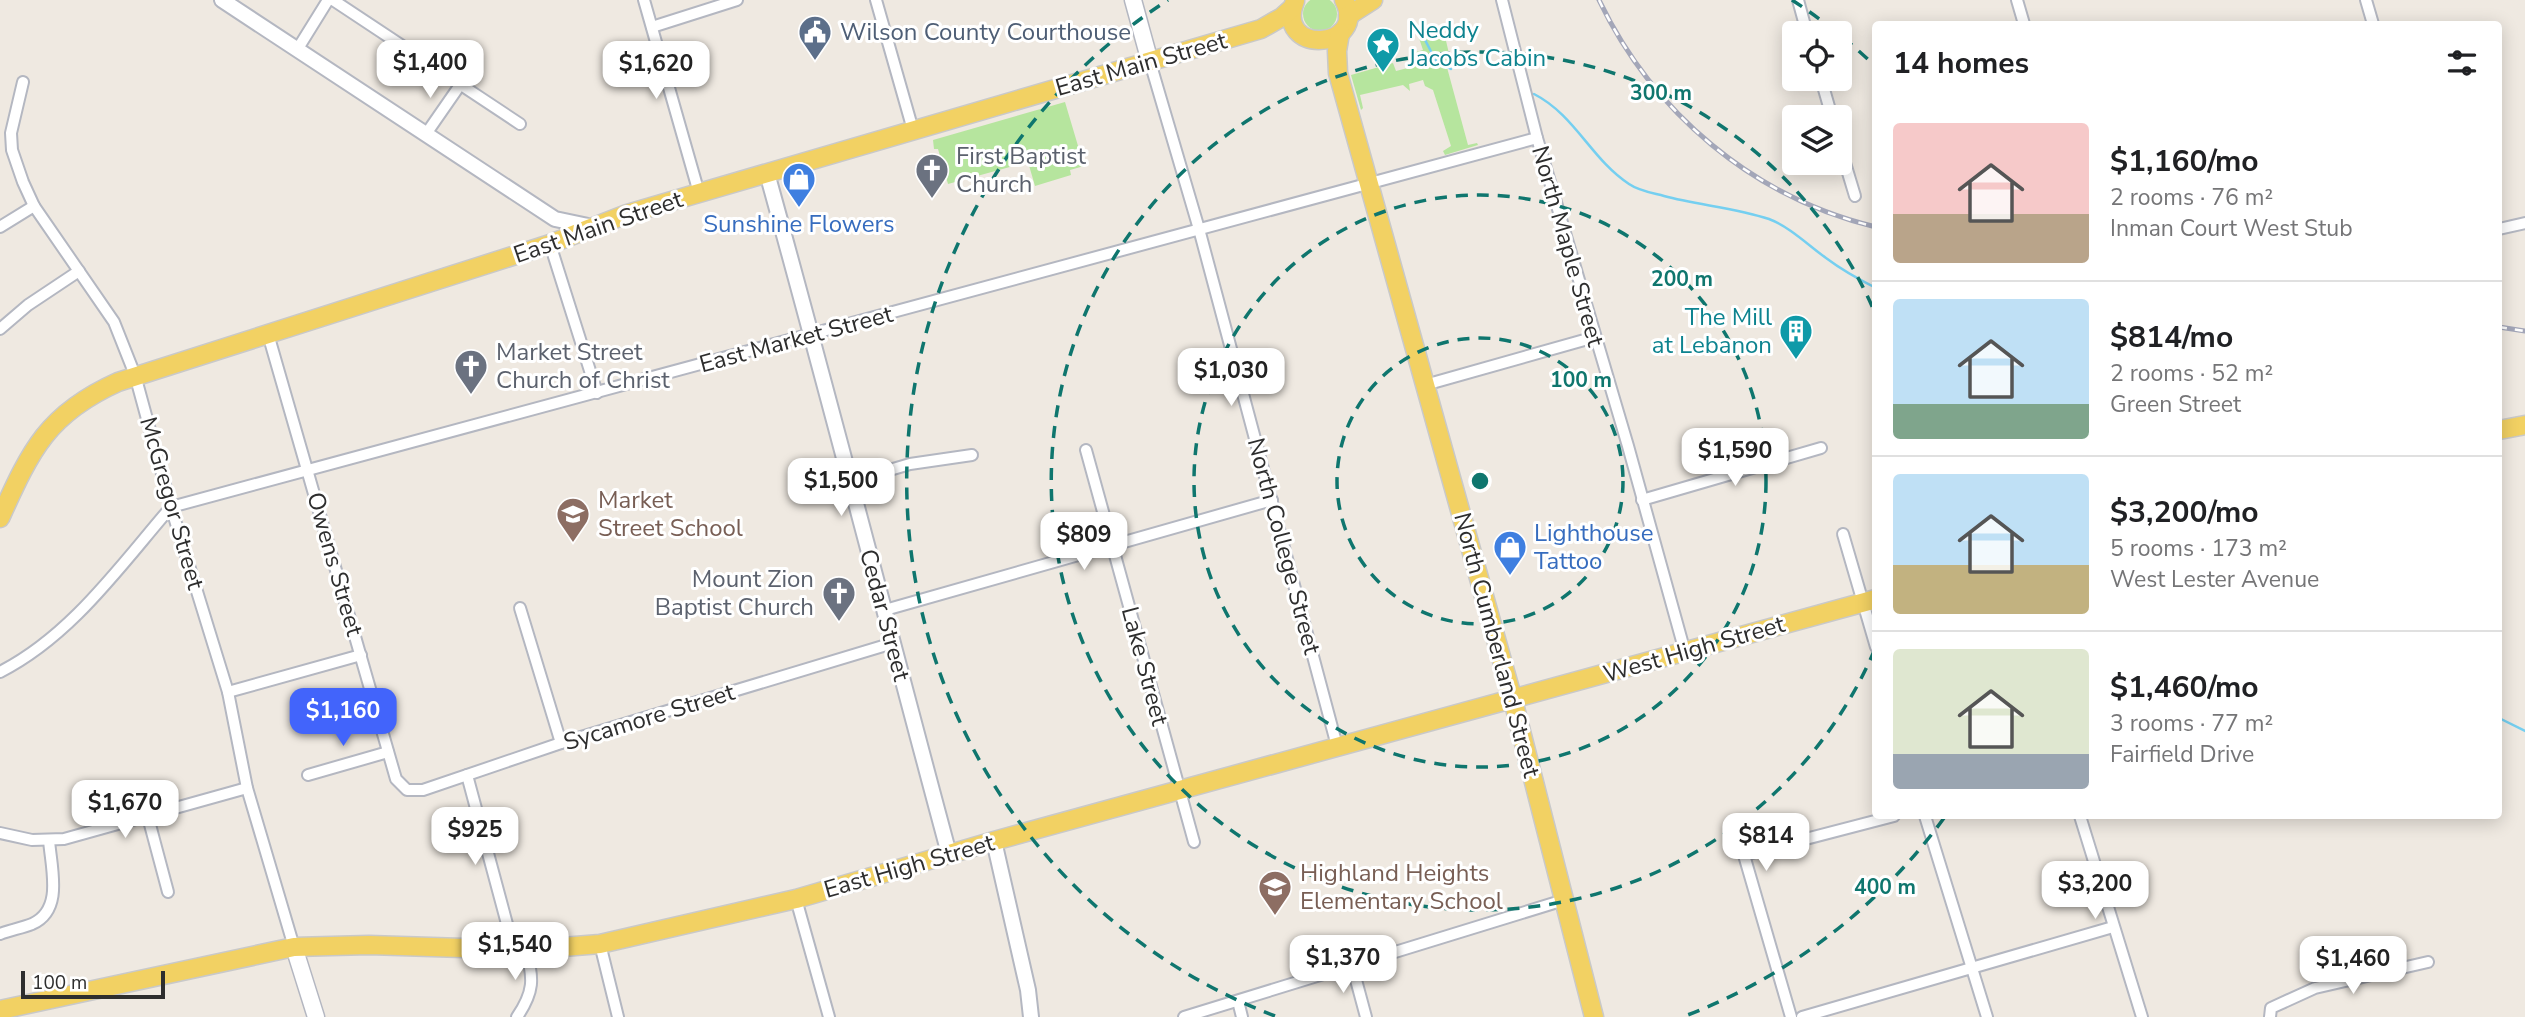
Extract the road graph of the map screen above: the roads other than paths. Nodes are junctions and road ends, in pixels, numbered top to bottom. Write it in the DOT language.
graph roads {
  1 [pos="222,0"];
  2 [pos="330,0"];
  3 [pos="644,0"];
  4 [pos="737,0"];
  5 [pos="876,0"];
  6 [pos="1133,0"];
  7 [pos="1373,0"];
  8 [pos="1502,0"];
  9 [pos="1798,0"];
  10 [pos="2017,0"];
  11 [pos="2366,0"];
  12 [pos="1294,4"];
  13 [pos="1346,8"];
  14 [pos="1804,21"];
  15 [pos="2023,21"];
  16 [pos="2372,21"];
  17 [pos="652,26"];
  18 [pos="1261,29"];
  19 [pos="1340,33"];
  20 [pos="1308,38"];
  21 [pos="297,50"];
  22 [pos="1150,62"];
  23 [pos="1338,73"];
  24 [pos="23,82"];
  25 [pos="460,85"];
  26 [pos="520,124"];
  27 [pos="913,130"];
  28 [pos="5,132"];
  29 [pos="426,134"];
  30 [pos="1537,138"];
  31 [pos="767,173"];
  32 [pos="1849,175"];
  33 [pos="1368,185"];
  34 [pos="699,193"];
  35 [pos="1855,196"];
  36 [pos="34,206"];
  37 [pos="2525,223"];
  38 [pos="0,227"];
  39 [pos="593,227"];
  40 [pos="2502,228"];
  41 [pos="1199,229"];
  42 [pos="550,244"];
  43 [pos="79,271"];
  44 [pos="0,329"];
  45 [pos="268,334"];
  46 [pos="813,335"];
  47 [pos="1595,337"];
  48 [pos="135,375"];
  49 [pos="1426,385"];
  50 [pos="597,393"];
  51 [pos="2525,425"];
  52 [pos="2502,429"];
  53 [pos="1821,448"];
  54 [pos="1086,450"];
  55 [pos="972,455"];
  56 [pos="308,469"];
  57 [pos="849,482"];
  58 [pos="1272,500"];
  59 [pos="1642,500"];
  60 [pos="172,508"];
  61 [pos="0,518"];
  62 [pos="1843,534"];
  63 [pos="1113,547"];
  64 [pos="1869,601"];
  65 [pos="520,608"];
  66 [pos="885,610"];
  67 [pos="1872,621"];
  68 [pos="893,643"];
  69 [pos="1685,652"];
  70 [pos="362,655"];
  71 [pos="0,672"];
  72 [pos="228,692"];
  73 [pos="1513,700"];
  74 [pos="561,743"];
  75 [pos="1337,746"];
  76 [pos="388,752"];
  77 [pos="307,775"];
  78 [pos="467,775"];
  79 [pos="247,788"];
  80 [pos="407,790"];
  81 [pos="1179,790"];
  82 [pos="148,817"];
  83 [pos="1882,819"];
  84 [pos="1926,819"];
  85 [pos="2081,819"];
  86 [pos="0,833"];
  87 [pos="50,840"];
  88 [pos="993,841"];
  89 [pos="1194,842"];
  90 [pos="949,854"];
  91 [pos="168,892"];
  92 [pos="796,899"];
  93 [pos="1564,900"];
  94 [pos="2113,927"];
  95 [pos="0,934"];
  96 [pos="600,944"];
  97 [pos="294,947"];
  98 [pos="520,950"];
  99 [pos="2428,962"];
  100 [pos="1352,965"];
  101 [pos="1970,969"];
  102 [pos="1238,1001"];
  103 [pos="0,1010"];
  104 [pos="2270,1013"];
  105 [pos="316,1017"];
  106 [pos="517,1017"];
  107 [pos="618,1017"];
  108 [pos="830,1017"];
  109 [pos="1031,1017"];
  110 [pos="1184,1017"];
  111 [pos="1242,1017"];
  112 [pos="1366,1017"];
  113 [pos="1594,1017"];
  114 [pos="1791,1017"];
  115 [pos="1802,1017"];
  116 [pos="1987,1017"];
  117 [pos="2142,1017"];
  1 -- 21 [label="street"];
  2 -- 21 [label="street"];
  2 -- 25 [label="street"];
  3 -- 17 [label="street"];
  4 -- 17 [label="street"];
  5 -- 27 [label="street"];
  6 -- 22 [label="main road"];
  7 -- 13 [label="main road"];
  8 -- 30 [label="street, North Maple Street"];
  9 -- 14 [label="street"];
  10 -- 15 [label="street"];
  11 -- 16 [label="street"];
  12 -- 18 [label="main road, East Main Street"];
  12 -- 20 [label="main road, North Cumberland Street"];
  13 -- 19 [label="main road"];
  17 -- 34 [label="street"];
  18 -- 20 [label="main road, East Main Street"];
  18 -- 22 [label="main road, East Main Street"];
  19 -- 20 [label="main road"];
  19 -- 23 [label="main road, North Cumberland Street"];
  20 -- 23 [label="main road, North Cumberland Street"];
  21 -- 29 [label="street"];
  22 -- 27 [label="main road, East Main Street"];
  22 -- 41 [label="street, North College Street"];
  23 -- 33 [label="main road, North Cumberland Street"];
  24 -- 28 [label="street, McGregor Street"];
  25 -- 26 [label="street"];
  25 -- 29 [label="street"];
  27 -- 31 [label="main road, East Main Street"];
  28 -- 36 [label="street, McGregor Street"];
  29 -- 39 [label="street"];
  30 -- 33 [label="street, East Market Street"];
  30 -- 47 [label="street, North Maple Street"];
  31 -- 34 [label="main road, East Main Street"];
  31 -- 46 [label="street, Cedar Street"];
  32 -- 35 [label="street"];
  33 -- 41 [label="street, East Market Street"];
  33 -- 49 [label="main road, North Cumberland Street"];
  34 -- 39 [label="main road, East Main Street"];
  36 -- 38 [label="street"];
  36 -- 43 [label="street, McGregor Street"];
  37 -- 40 [label="street"];
  39 -- 42 [label="main road, East Main Street"];
  41 -- 46 [label="street, East Market Street"];
  41 -- 58 [label="street, North College Street"];
  42 -- 45 [label="main road, East Main Street"];
  42 -- 50 [label="street"];
  43 -- 44 [label="street"];
  43 -- 48 [label="street, McGregor Street"];
  45 -- 48 [label="main road, East Main Street"];
  45 -- 56 [label="street, Owens Street"];
  46 -- 50 [label="street, East Market Street"];
  46 -- 57 [label="street, Cedar Street"];
  47 -- 49 [label="street"];
  47 -- 59 [label="street, North Maple Street"];
  48 -- 60 [label="street, McGregor Street"];
  48 -- 61 [label="main road, East Main Street"];
  49 -- 73 [label="main road, North Cumberland Street"];
  50 -- 56 [label="street, East Market Street"];
  51 -- 52 [label="main road"];
  53 -- 59 [label="street"];
  54 -- 63 [label="street, Lake Street"];
  55 -- 57 [label="street"];
  56 -- 60 [label="street, East Market Street"];
  56 -- 70 [label="street, Owens Street"];
  57 -- 66 [label="street, Cedar Street"];
  58 -- 63 [label="street"];
  58 -- 75 [label="street, North College Street"];
  59 -- 69 [label="street, North Maple Street"];
  60 -- 71 [label="street"];
  60 -- 72 [label="street, McGregor Street"];
  62 -- 64 [label="street"];
  63 -- 66 [label="street"];
  63 -- 81 [label="street, Lake Street"];
  64 -- 67 [label="street"];
  64 -- 69 [label="main road, West High Street"];
  65 -- 74 [label="street"];
  66 -- 68 [label="street, Cedar Street"];
  68 -- 74 [label="street, Sycamore Street"];
  68 -- 90 [label="street, Cedar Street"];
  69 -- 73 [label="main road, West High Street"];
  70 -- 72 [label="street"];
  70 -- 76 [label="street, Owens Street"];
  72 -- 79 [label="street, McGregor Street"];
  73 -- 75 [label="main road, East High Street"];
  73 -- 93 [label="main road, North Cumberland Street"];
  74 -- 78 [label="street, Sycamore Street"];
  75 -- 81 [label="main road, East High Street"];
  76 -- 77 [label="street"];
  76 -- 80 [label="street, Owens Street"];
  78 -- 80 [label="street, Sycamore Street"];
  78 -- 98 [label="street"];
  79 -- 82 [label="street"];
  79 -- 97 [label="street, McGregor Street"];
  81 -- 88 [label="main road, East High Street"];
  81 -- 89 [label="street, Lake Street"];
  82 -- 87 [label="street"];
  82 -- 91 [label="street"];
  83 -- 114 [label="street"];
  84 -- 101 [label="street"];
  85 -- 94 [label="street"];
  86 -- 87 [label="street"];
  87 -- 95 [label="street"];
  88 -- 90 [label="main road, East High Street"];
  88 -- 109 [label="street"];
  90 -- 92 [label="main road, East High Street"];
  92 -- 96 [label="main road, East High Street"];
  92 -- 108 [label="street"];
  93 -- 100 [label="street"];
  93 -- 113 [label="main road, North Cumberland Street"];
  94 -- 101 [label="street"];
  94 -- 117 [label="street"];
  96 -- 98 [label="main road, East High Street"];
  96 -- 107 [label="street"];
  97 -- 98 [label="main road, East High Street"];
  97 -- 103 [label="main road, East High Street"];
  97 -- 105 [label="main road"];
  98 -- 106 [label="street"];
  99 -- 104 [label="street"];
  100 -- 102 [label="street"];
  100 -- 112 [label="street"];
  101 -- 115 [label="street"];
  101 -- 116 [label="street"];
  102 -- 110 [label="street"];
  102 -- 111 [label="street"];
}
